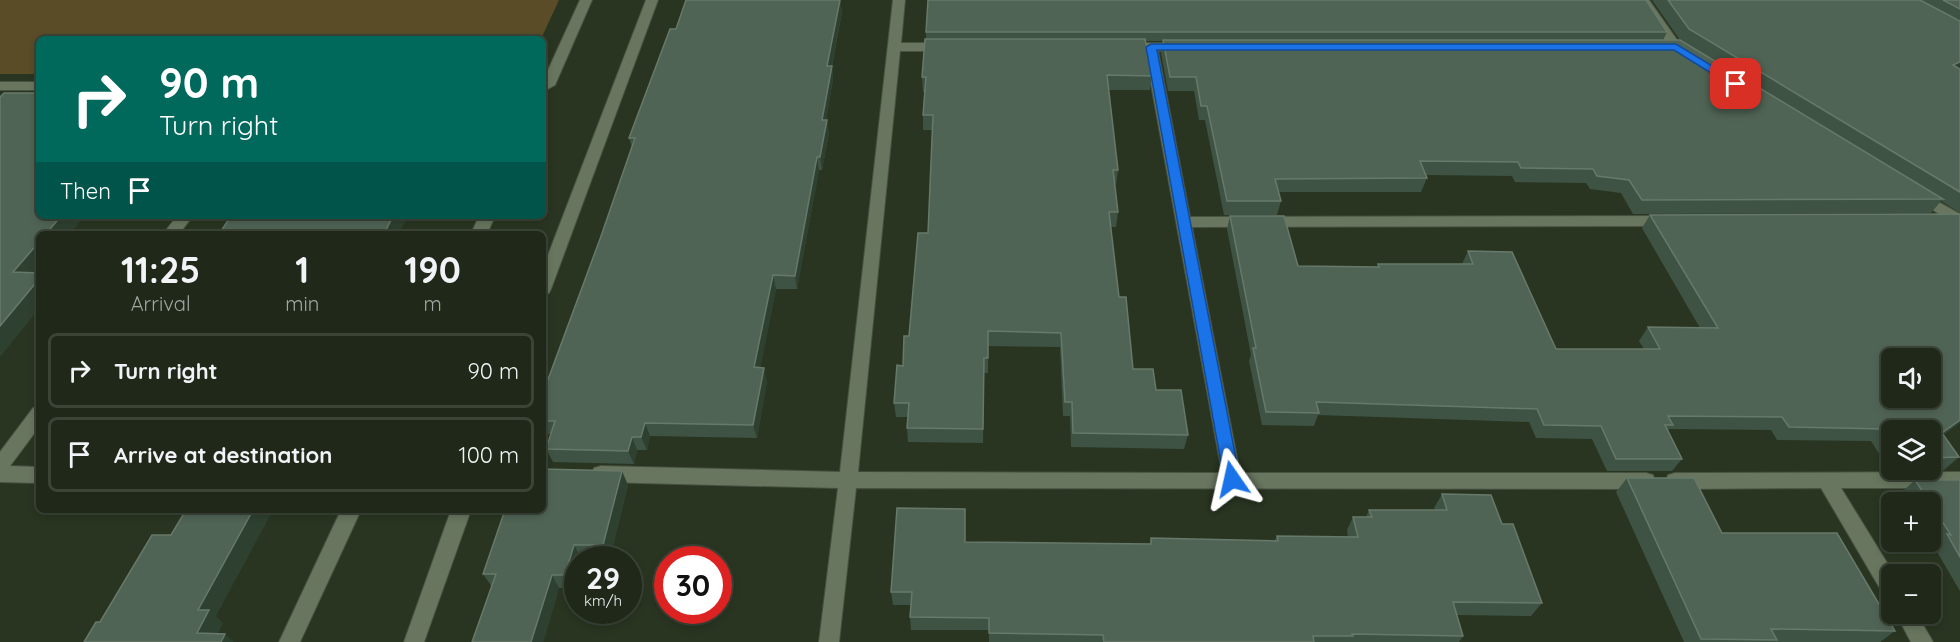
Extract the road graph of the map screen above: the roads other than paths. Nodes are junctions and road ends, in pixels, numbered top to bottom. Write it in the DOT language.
graph roads {
  1 [pos="586,0"];
  2 [pos="652,0"];
  3 [pos="899,0"];
  4 [pos="1643,0"];
  5 [pos="894,46"];
  6 [pos="964,47"];
  7 [pos="1116,47"];
  8 [pos="1151,47"];
  9 [pos="1199,47"];
  10 [pos="1652,47"];
  11 [pos="36,86"];
  12 [pos="546,86"];
  13 [pos="2,88"];
  14 [pos="1908,189"];
  15 [pos="183,219"];
  16 [pos="1683,220"];
  17 [pos="1922,220"];
  18 [pos="1959,220"];
  19 [pos="1182,222"];
  20 [pos="173,231"];
  21 [pos="546,281"];
  22 [pos="36,417"];
  23 [pos="0,466"];
  24 [pos="578,473"];
  25 [pos="0,474"];
  26 [pos="36,475"];
  27 [pos="1232,479"];
  28 [pos="848,480"];
  29 [pos="1960,480"];
  30 [pos="1827,482"];
  31 [pos="350,513"];
  32 [pos="460,513"];
  33 [pos="1881,572"];
  34 [pos="1912,624"];
  35 [pos="289,642"];
  36 [pos="414,642"];
  37 [pos="829,642"];
  38 [pos="1923,642"];
  1 -- 12 [label="street"];
  2 -- 21 [label="street"];
  3 -- 5 [label="street"];
  4 -- 10 [label="street"];
  5 -- 6 [label="street"];
  5 -- 28 [label="street"];
  7 -- 8 [label="street"];
  8 -- 9 [label="street"];
  8 -- 19 [label="street"];
  11 -- 13 [label="street"];
  14 -- 18 [label="street"];
  15 -- 20 [label="street"];
  16 -- 19 [label="street"];
  17 -- 18 [label="street"];
  19 -- 27 [label="street"];
  22 -- 23 [label="street"];
  24 -- 28 [label="street"];
  25 -- 26 [label="street"];
  27 -- 28 [label="street"];
  27 -- 30 [label="street"];
  28 -- 37 [label="street"];
  29 -- 30 [label="street"];
  30 -- 33 [label="street"];
  31 -- 35 [label="street"];
  32 -- 36 [label="street"];
  34 -- 38 [label="street"];
}
